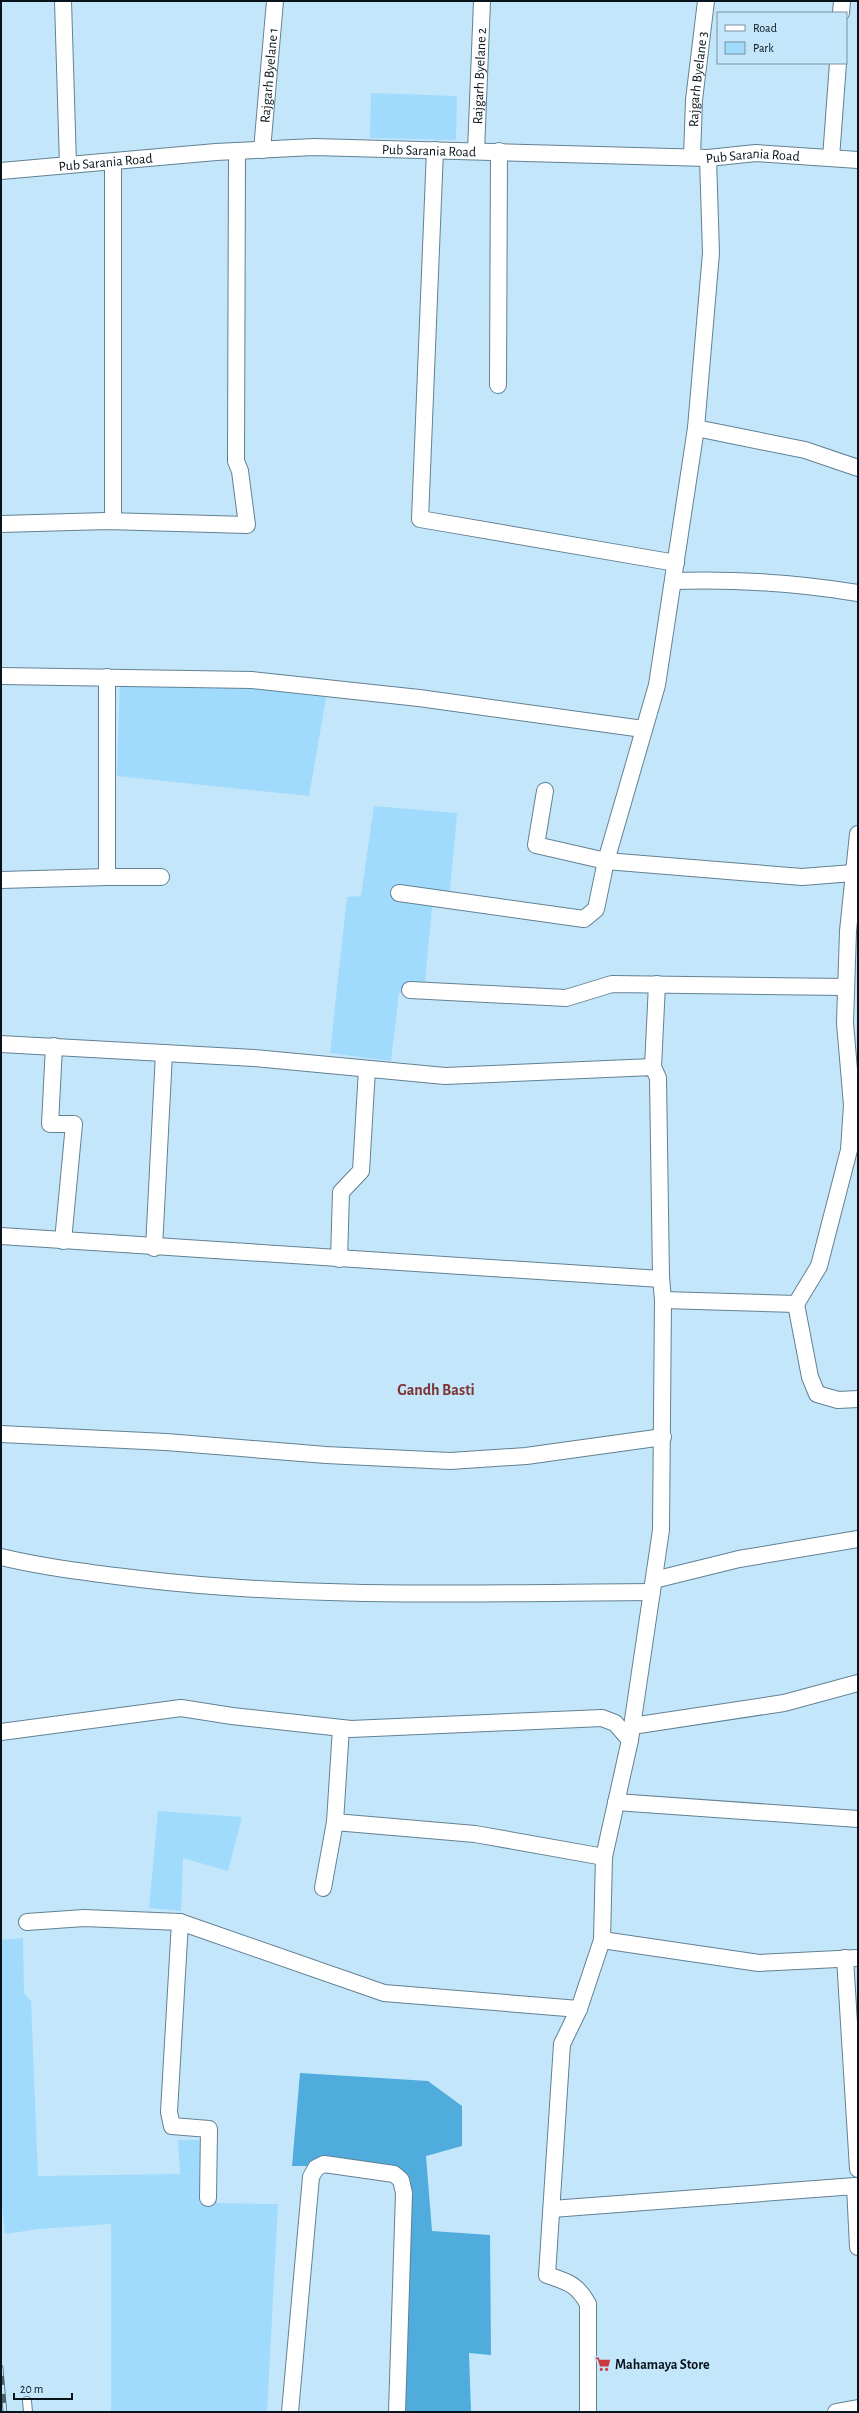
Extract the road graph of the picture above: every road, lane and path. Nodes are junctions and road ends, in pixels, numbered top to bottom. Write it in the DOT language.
graph roads {
  1 [pos="62,1"];
  2 [pos="274,1"];
  3 [pos="482,1"];
  4 [pos="706,1"];
  5 [pos="842,1"];
  6 [pos="841,12"];
  7 [pos="838,64"];
  8 [pos="262,150"];
  9 [pos="435,150"];
  10 [pos="237,151"];
  11 [pos="476,151"];
  12 [pos="500,151"];
  13 [pos="692,157"];
  14 [pos="708,158"];
  15 [pos="831,158"];
  16 [pos="858,160"];
  17 [pos="113,162"];
  18 [pos="68,165"];
  19 [pos="1,172"];
  20 [pos="498,385"];
  21 [pos="696,428"];
  22 [pos="858,468"];
  23 [pos="113,521"];
  24 [pos="1,524"];
  25 [pos="676,563"];
  26 [pos="673,581"];
  27 [pos="858,593"];
  28 [pos="1,676"];
  29 [pos="107,677"];
  30 [pos="643,730"];
  31 [pos="544,791"];
  32 [pos="858,834"];
  33 [pos="606,861"];
  34 [pos="853,873"];
  35 [pos="107,877"];
  36 [pos="161,878"];
  37 [pos="1,880"];
  38 [pos="400,893"];
  39 [pos="657,984"];
  40 [pos="846,987"];
  41 [pos="410,990"];
  42 [pos="1,1044"];
  43 [pos="54,1046"];
  44 [pos="164,1053"];
  45 [pos="653,1067"];
  46 [pos="367,1069"];
  47 [pos="1,1236"];
  48 [pos="63,1241"];
  49 [pos="154,1248"];
  50 [pos="339,1259"];
  51 [pos="661,1279"];
  52 [pos="663,1300"];
  53 [pos="796,1304"];
  54 [pos="858,1399"];
  55 [pos="1,1434"];
  56 [pos="663,1437"];
  57 [pos="858,1539"];
  58 [pos="1,1557"];
  59 [pos="653,1586"];
  60 [pos="858,1683"];
  61 [pos="341,1728"];
  62 [pos="1,1732"];
  63 [pos="631,1733"];
  64 [pos="616,1802"];
  65 [pos="858,1820"];
  66 [pos="335,1822"];
  67 [pos="604,1857"];
  68 [pos="323,1888"];
  69 [pos="26,1922"];
  70 [pos="180,1922"];
  71 [pos="602,1940"];
  72 [pos="852,1958"];
  73 [pos="579,2009"];
  74 [pos="858,2169"];
  75 [pos="856,2185"];
  76 [pos="208,2198"];
  77 [pos="552,2209"];
  78 [pos="858,2247"];
  79 [pos="27,2401"];
  80 [pos="858,2408"];
  81 [pos="28,2412"];
  82 [pos="290,2412"];
  83 [pos="397,2412"];
  84 [pos="588,2412"];
  85 [pos="836,2412"];
  1 -- 18 [label="street"];
  2 -- 8 [label="street, Rajgarh Byelane 1"];
  3 -- 11 [label="street, Rajgarh Byelane 2"];
  4 -- 13 [label="street, Rajgarh Byelane 3"];
  5 -- 6 [label="street"];
  7 -- 15 [label="street"];
  8 -- 9 [label="street, Pub Sarania Road"];
  8 -- 10 [label="street, Pub Sarania Road"];
  9 -- 11 [label="street, Pub Sarania Road"];
  9 -- 25 [label="street"];
  10 -- 17 [label="street, Pub Sarania Road"];
  10 -- 23 [label="street"];
  11 -- 12 [label="street, Pub Sarania Road"];
  12 -- 13 [label="street, Pub Sarania Road"];
  12 -- 20 [label="street"];
  13 -- 14 [label="street, Pub Sarania Road"];
  14 -- 15 [label="street, Pub Sarania Road"];
  14 -- 21 [label="street"];
  15 -- 16 [label="street, Pub Sarania Road"];
  17 -- 18 [label="street, Pub Sarania Road"];
  17 -- 23 [label="street"];
  18 -- 19 [label="street, Pub Sarania Road"];
  21 -- 22 [label="street"];
  21 -- 25 [label="street"];
  23 -- 24 [label="street"];
  25 -- 26 [label="street"];
  26 -- 27 [label="street"];
  26 -- 30 [label="street"];
  28 -- 29 [label="street"];
  29 -- 30 [label="street"];
  29 -- 35 [label="street"];
  30 -- 33 [label="street"];
  31 -- 33 [label="street"];
  32 -- 34 [label="street"];
  33 -- 34 [label="street"];
  33 -- 38 [label="street"];
  34 -- 40 [label="street"];
  35 -- 36 [label="street"];
  35 -- 37 [label="street"];
  39 -- 40 [label="street"];
  39 -- 41 [label="street"];
  39 -- 45 [label="street"];
  40 -- 53 [label="street"];
  42 -- 43 [label="street"];
  43 -- 44 [label="street"];
  43 -- 48 [label="street"];
  44 -- 46 [label="street"];
  44 -- 49 [label="street"];
  45 -- 46 [label="street"];
  45 -- 51 [label="street"];
  46 -- 50 [label="street"];
  47 -- 48 [label="street"];
  48 -- 49 [label="street"];
  49 -- 50 [label="street"];
  50 -- 51 [label="street"];
  51 -- 52 [label="street"];
  52 -- 53 [label="street"];
  52 -- 56 [label="street"];
  53 -- 54 [label="street"];
  55 -- 56 [label="street"];
  56 -- 59 [label="street"];
  57 -- 59 [label="street"];
  58 -- 59 [label="street"];
  59 -- 63 [label="street"];
  60 -- 63 [label="street"];
  61 -- 62 [label="street"];
  61 -- 63 [label="street"];
  61 -- 66 [label="street"];
  63 -- 64 [label="street"];
  64 -- 65 [label="street"];
  64 -- 67 [label="street"];
  66 -- 67 [label="street"];
  66 -- 68 [label="street"];
  67 -- 71 [label="street"];
  69 -- 70 [label="street"];
  70 -- 73 [label="street"];
  70 -- 76 [label="street"];
  71 -- 72 [label="street"];
  71 -- 73 [label="street"];
  72 -- 74 [label="street"];
  73 -- 77 [label="street"];
  75 -- 77 [label="street"];
  75 -- 78 [label="street"];
  77 -- 84 [label="street"];
  79 -- 81 [label="lane"];
  80 -- 85 [label="street"];
  82 -- 83 [label="street"];
}
